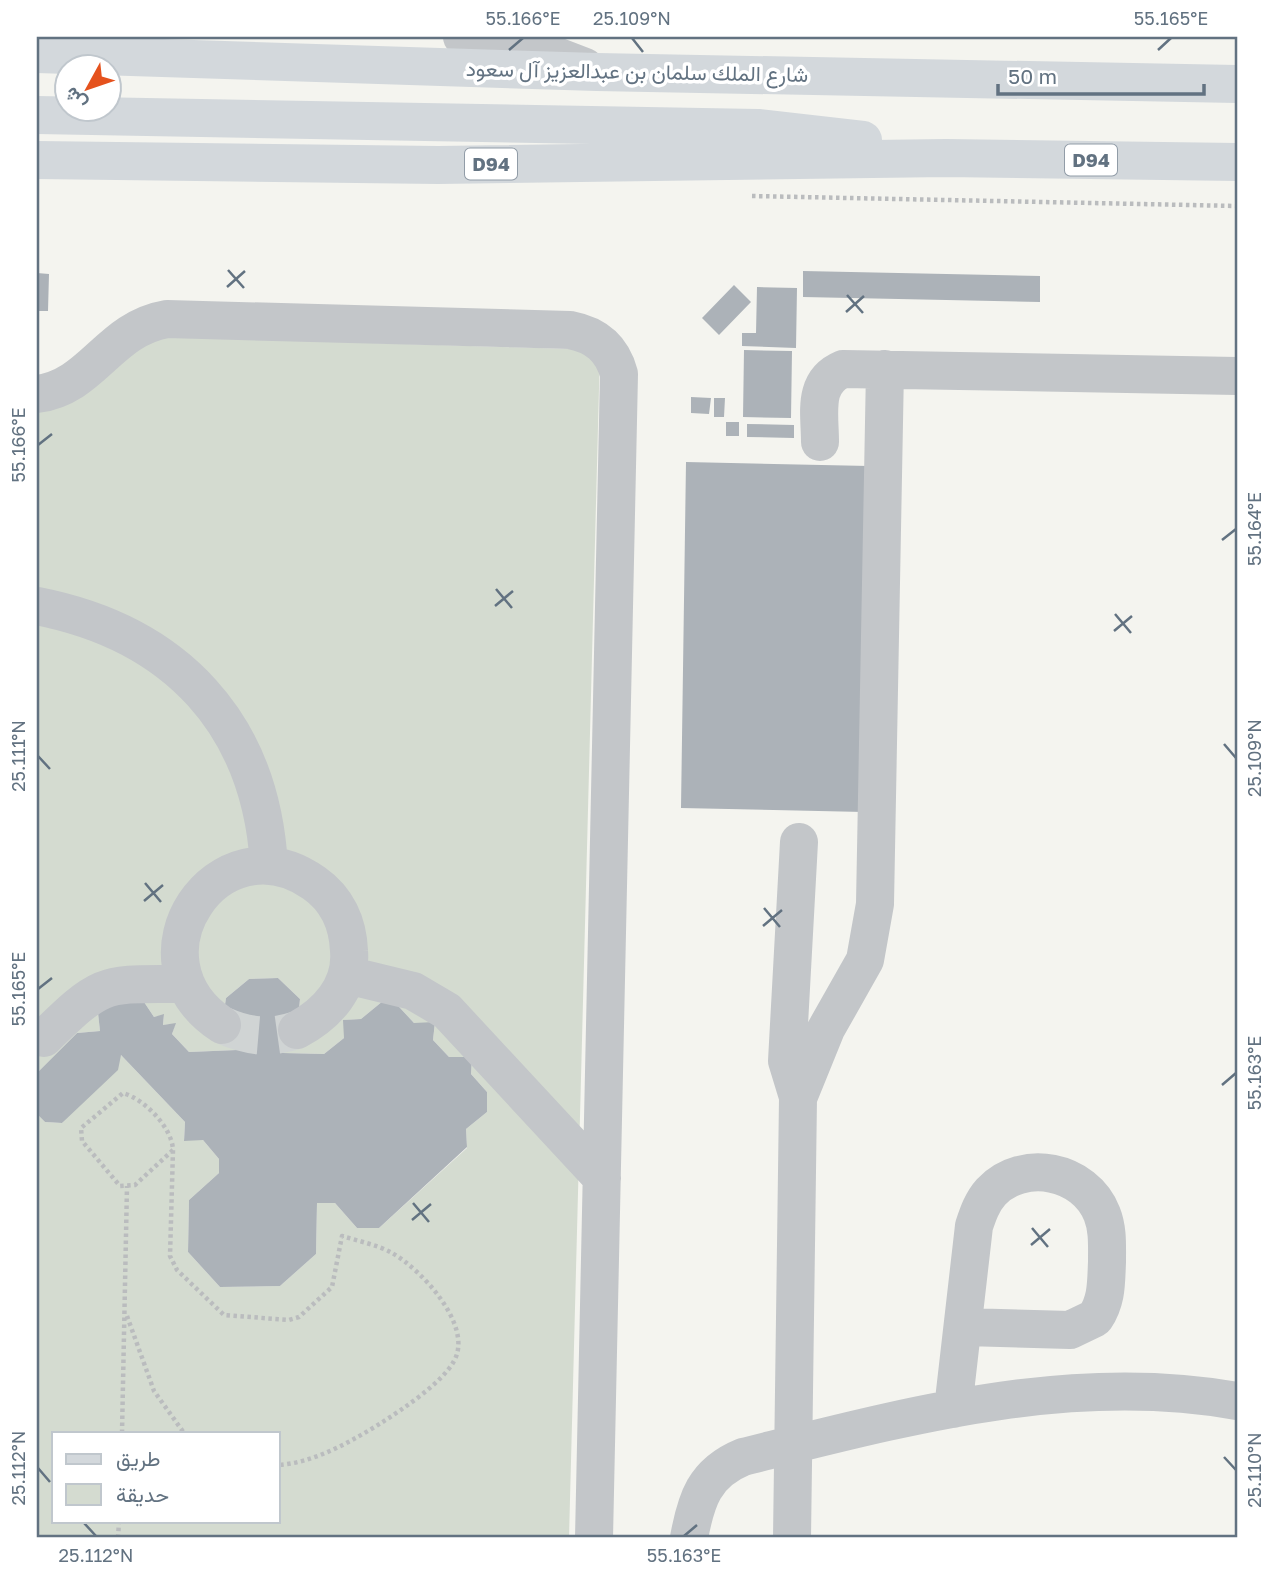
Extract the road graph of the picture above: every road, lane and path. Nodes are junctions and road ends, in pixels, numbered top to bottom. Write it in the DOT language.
graph roads {
  1 [pos="462,37"];
  2 [pos="57,48"];
  3 [pos="597,72"];
  4 [pos="1237,84"];
  5 [pos="37,115"];
  6 [pos="946,158"];
  7 [pos="37,160"];
  8 [pos="1237,162"];
  9 [pos="885,369"];
  10 [pos="1237,376"];
  11 [pos="37,394"];
  12 [pos="820,442"];
  13 [pos="37,606"];
  14 [pos="799,842"];
  15 [pos="269,866"];
  16 [pos="347,975"];
  17 [pos="186,984"];
  18 [pos="222,1025"];
  19 [pos="298,1030"];
  20 [pos="44,1038"];
  21 [pos="798,1098"];
  22 [pos="173,1150"];
  23 [pos="602,1178"];
  24 [pos="127,1186"];
  25 [pos="125,1311"];
  26 [pos="965,1327"];
  27 [pos="1237,1401"];
  28 [pos="953,1409"];
  29 [pos="122,1432"];
  30 [pos="183,1432"];
  31 [pos="792,1445"];
  32 [pos="280,1465"];
  33 [pos="121,1523"];
  34 [pos="118,1538"];
  35 [pos="594,1538"];
  36 [pos="689,1538"];
  37 [pos="792,1538"];
  1 -- 3 [label="street"];
  2 -- 3 [label="main road, شارع الملك سلمان بن عبدالعزيز آل سعود"];
  3 -- 4 [label="main road, شارع الملك سلمان بن عبدالعزيز آل سعود"];
  5 -- 6 [label="main road"];
  6 -- 7 [label="main road, D94"];
  6 -- 8 [label="main road, D94"];
  9 -- 10 [label="street"];
  9 -- 12 [label="street"];
  9 -- 21 [label="street"];
  11 -- 23 [label="street"];
  13 -- 15 [label="street"];
  14 -- 21 [label="street"];
  15 -- 16 [label="street"];
  15 -- 17 [label="street"];
  16 -- 19 [label="street"];
  16 -- 23 [label="street"];
  17 -- 18 [label="street"];
  17 -- 20 [label="street"];
  21 -- 31 [label="street"];
  22 -- 24 [label="path"];
  22 -- 24 [label="path"];
  22 -- 32 [label="path"];
  23 -- 35 [label="street"];
  24 -- 25 [label="path"];
  25 -- 29 [label="path"];
  25 -- 30 [label="path"];
  26 -- 26 [label="street"];
  26 -- 28 [label="street"];
  27 -- 28 [label="street"];
  28 -- 31 [label="street"];
  31 -- 36 [label="street"];
  31 -- 37 [label="street"];
  33 -- 34 [label="path"];
}
